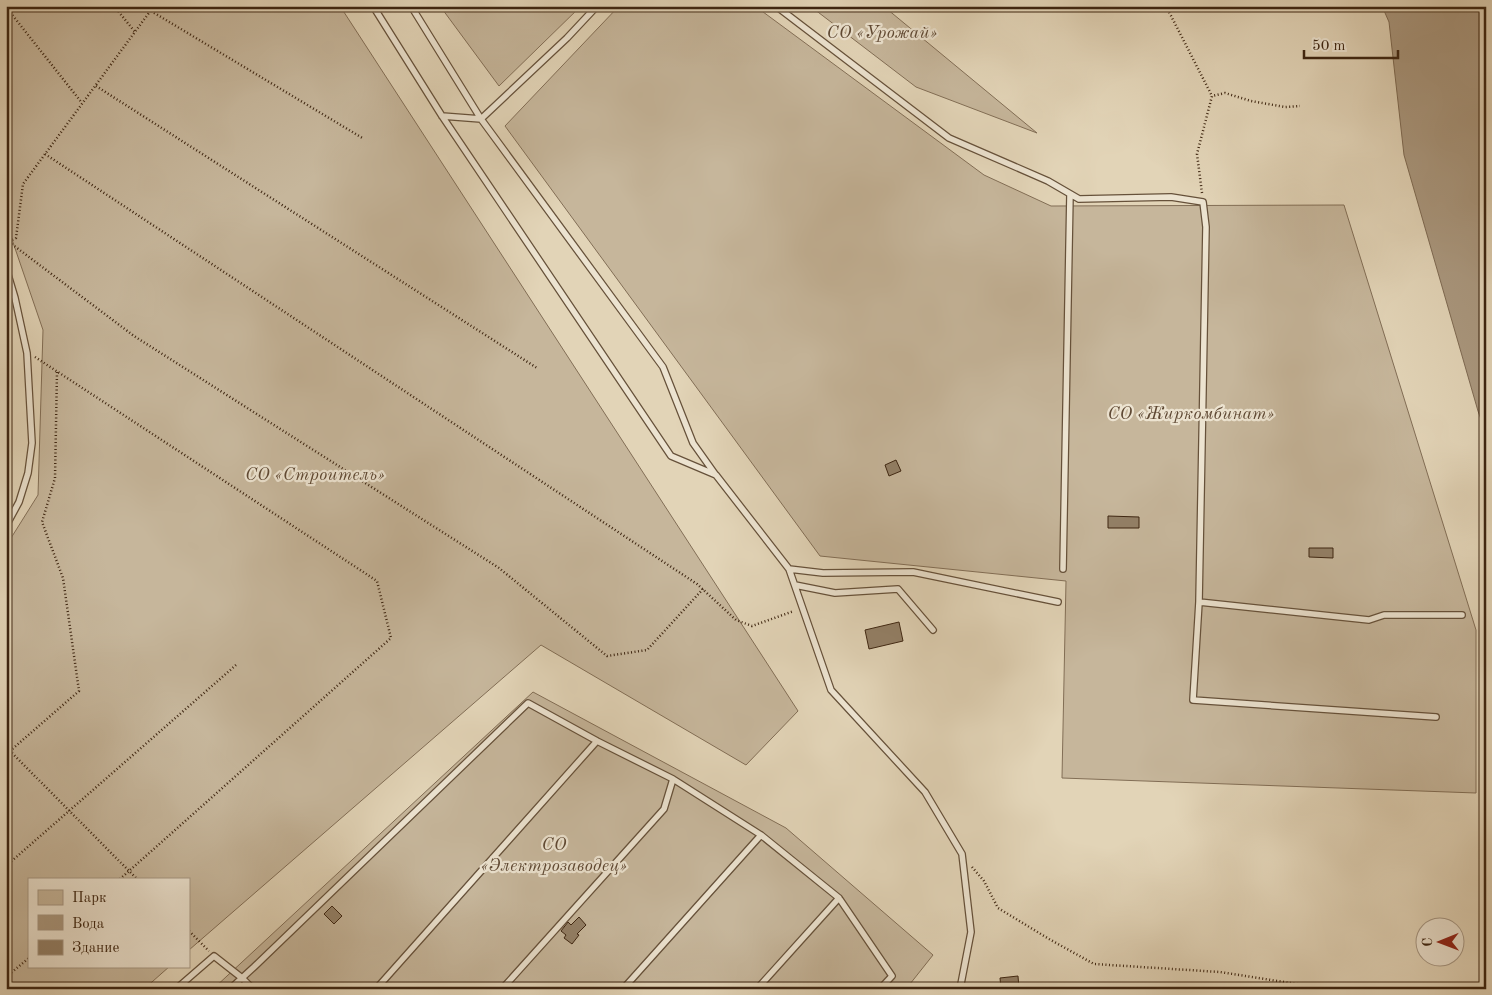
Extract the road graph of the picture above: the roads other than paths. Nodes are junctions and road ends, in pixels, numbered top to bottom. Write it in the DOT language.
graph roads {
  1 [pos="373,6"];
  2 [pos="411,6"];
  3 [pos="597,6"];
  4 [pos="776,6"];
  5 [pos="442,116"];
  6 [pos="481,119"];
  7 [pos="1070,194"];
  8 [pos="6,268"];
  9 [pos="716,475"];
  10 [pos="6,526"];
  11 [pos="789,569"];
  12 [pos="1063,569"];
  13 [pos="795,585"];
  14 [pos="1058,602"];
  15 [pos="1199,602"];
  16 [pos="1462,615"];
  17 [pos="933,630"];
  18 [pos="1436,717"];
  19 [pos="597,741"];
  20 [pos="673,779"];
  21 [pos="760,836"];
  22 [pos="839,898"];
  23 [pos="242,978"];
  24 [pos="176,989"];
  25 [pos="230,989"];
  26 [pos="253,989"];
  27 [pos="376,989"];
  28 [pos="502,989"];
  29 [pos="623,989"];
  30 [pos="757,989"];
  31 [pos="880,989"];
  32 [pos="960,989"];
  1 -- 5 [label="lane"];
  2 -- 6 [label="lane"];
  3 -- 6 [label="lane"];
  4 -- 7 [label="lane"];
  5 -- 6 [label="lane"];
  5 -- 9 [label="lane"];
  6 -- 9 [label="lane"];
  7 -- 12 [label="lane"];
  7 -- 15 [label="lane"];
  8 -- 10 [label="lane"];
  9 -- 11 [label="lane"];
  11 -- 13 [label="lane"];
  11 -- 14 [label="lane"];
  13 -- 17 [label="lane"];
  13 -- 32 [label="lane"];
  15 -- 16 [label="lane"];
  15 -- 18 [label="lane"];
  19 -- 20 [label="lane"];
  19 -- 23 [label="lane"];
  19 -- 27 [label="lane"];
  20 -- 21 [label="lane"];
  20 -- 28 [label="lane"];
  21 -- 22 [label="lane"];
  21 -- 29 [label="lane"];
  22 -- 30 [label="lane"];
  22 -- 31 [label="lane"];
  23 -- 24 [label="lane"];
  23 -- 25 [label="lane"];
  23 -- 26 [label="lane"];
}
